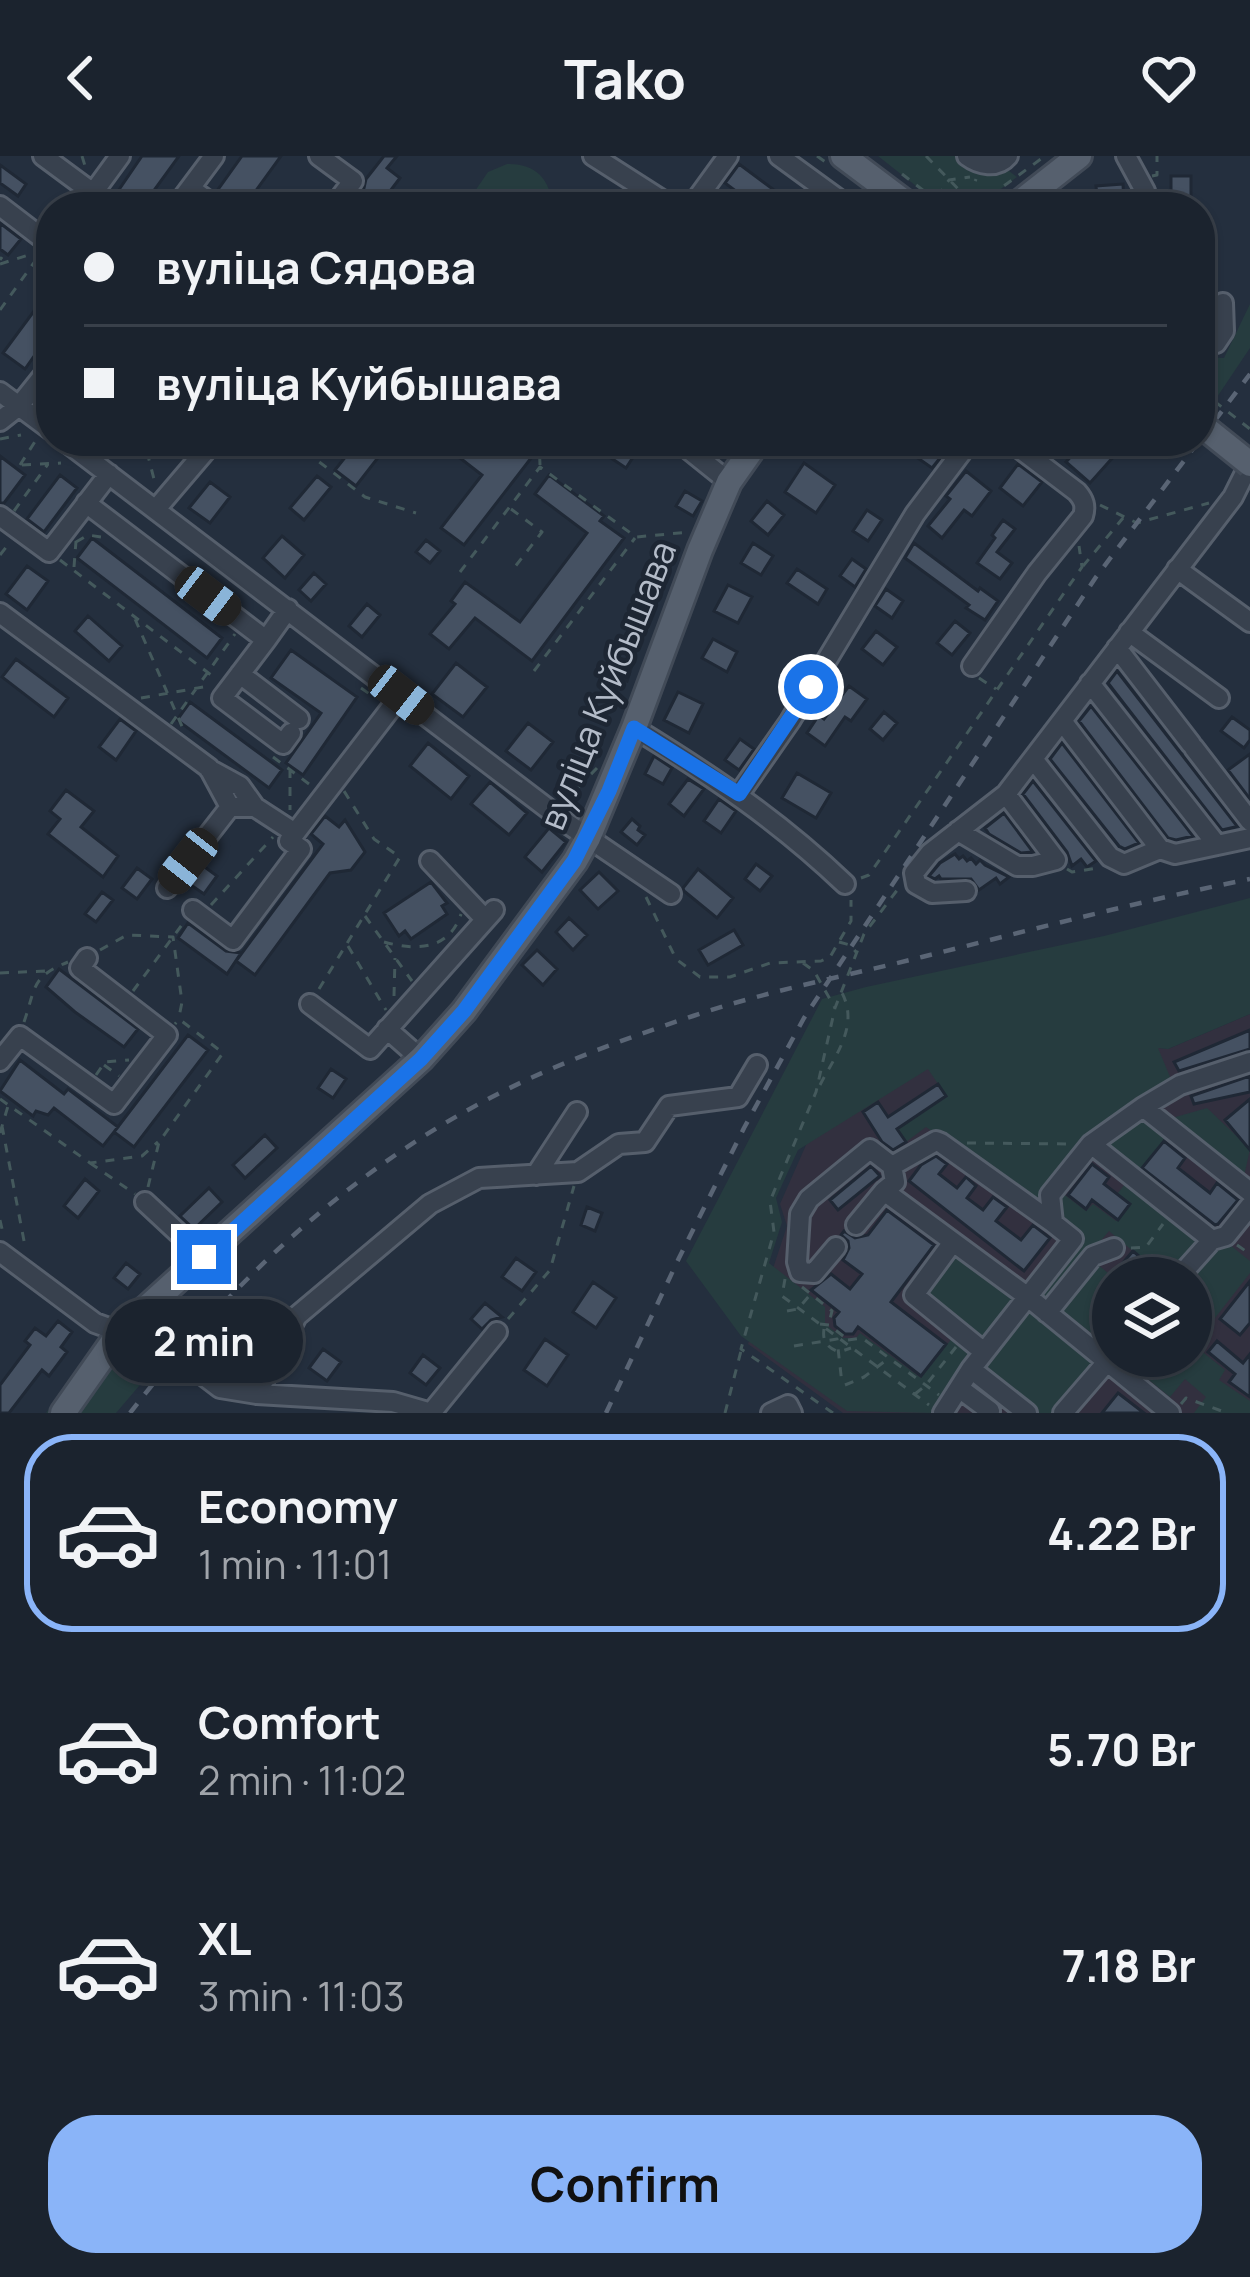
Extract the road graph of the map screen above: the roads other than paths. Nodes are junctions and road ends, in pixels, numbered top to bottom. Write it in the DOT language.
graph roads {
  1 [pos="43,156"];
  2 [pos="120,156"];
  3 [pos="214,156"];
  4 [pos="319,156"];
  5 [pos="593,156"];
  6 [pos="728,156"];
  7 [pos="778,156"];
  8 [pos="844,156"];
  9 [pos="865,156"];
  10 [pos="967,156"];
  11 [pos="1008,156"];
  12 [pos="1079,156"];
  13 [pos="1126,156"];
  14 [pos="1047,167"];
  15 [pos="190,188"];
  16 [pos="89,192"];
  17 [pos="103,192"];
  18 [pos="187,192"];
  19 [pos="195,192"];
  20 [pos="345,192"];
  21 [pos="649,192"];
  22 [pos="706,192"];
  23 [pos="828,192"];
  24 [pos="899,192"];
  25 [pos="904,192"];
  26 [pos="1026,192"];
  27 [pos="1145,192"];
  28 [pos="0,206"];
  29 [pos="36,234"];
  30 [pos="1222,303"];
  31 [pos="1215,343"];
  32 [pos="36,385"];
  33 [pos="0,392"];
  34 [pos="19,406"];
  35 [pos="36,419"];
  36 [pos="0,421"];
  37 [pos="1215,421"];
  38 [pos="1215,436"];
  39 [pos="1250,448"];
  40 [pos="92,456"];
  41 [pos="202,456"];
  42 [pos="698,456"];
  43 [pos="747,456"];
  44 [pos="959,456"];
  45 [pos="1029,456"];
  46 [pos="107,464"];
  47 [pos="1250,464"];
  48 [pos="729,482"];
  49 [pos="86,503"];
  50 [pos="157,503"];
  51 [pos="3,518"];
  52 [pos="1177,569"];
  53 [pos="288,608"];
  54 [pos="0,613"];
  55 [pos="1250,622"];
  56 [pos="266,640"];
  57 [pos="1123,640"];
  58 [pos="972,666"];
  59 [pos="240,674"];
  60 [pos="1090,683"];
  61 [pos="401,695"];
  62 [pos="1219,698"];
  63 [pos="1062,721"];
  64 [pos="634,728"];
  65 [pos="1033,759"];
  66 [pos="203,765"];
  67 [pos="739,794"];
  68 [pos="1006,794"];
  69 [pos="230,807"];
  70 [pos="255,807"];
  71 [pos="1250,821"];
  72 [pos="289,829"];
  73 [pos="958,831"];
  74 [pos="588,838"];
  75 [pos="1250,838"];
  76 [pos="1217,845"];
  77 [pos="1160,849"];
  78 [pos="430,861"];
  79 [pos="845,884"];
  80 [pos="167,888"];
  81 [pos="966,892"];
  82 [pos="671,894"];
  83 [pos="193,910"];
  84 [pos="83,963"];
  85 [pos="310,1004"];
  86 [pos="390,1026"];
  87 [pos="421,1059"];
  88 [pos="0,1061"];
  89 [pos="1250,1062"];
  90 [pos="757,1065"];
  91 [pos="1143,1107"];
  92 [pos="578,1112"];
  93 [pos="1091,1144"];
  94 [pos="892,1166"];
  95 [pos="536,1175"];
  96 [pos="884,1190"];
  97 [pos="1250,1192"];
  98 [pos="145,1202"];
  99 [pos="1250,1206"];
  100 [pos="1053,1222"];
  101 [pos="856,1225"];
  102 [pos="1212,1240"];
  103 [pos="953,1242"];
  104 [pos="836,1247"];
  105 [pos="1114,1248"];
  106 [pos="0,1252"];
  107 [pos="204,1257"];
  108 [pos="1197,1257"];
  109 [pos="1028,1297"];
  110 [pos="1047,1313"];
  111 [pos="126,1327"];
  112 [pos="497,1332"];
  113 [pos="1092,1345"];
  114 [pos="984,1352"];
  115 [pos="970,1369"];
  116 [pos="1094,1377"];
  117 [pos="1132,1377"];
  118 [pos="257,1394"];
  119 [pos="948,1404"];
  120 [pos="990,1411"];
  121 [pos="63,1413"];
  122 [pos="431,1413"];
  123 [pos="771,1413"];
  124 [pos="792,1413"];
  125 [pos="1027,1413"];
  126 [pos="1063,1413"];
  127 [pos="1172,1413"];
  1 -- 16 [label="street"];
  2 -- 17 [label="street"];
  3 -- 15 [label="street"];
  4 -- 20 [label="street"];
  5 -- 21 [label="street"];
  6 -- 22 [label="street"];
  7 -- 23 [label="street"];
  8 -- 24 [label="main road"];
  9 -- 25 [label="main road"];
  10 -- 11 [label="street"];
  12 -- 14 [label="main road"];
  13 -- 27 [label="street"];
  14 -- 26 [label="main road"];
  15 -- 18 [label="street"];
  15 -- 19 [label="street"];
  28 -- 29 [label="street"];
  30 -- 31 [label="street"];
  32 -- 34 [label="street"];
  33 -- 34 [label="street"];
  34 -- 35 [label="street"];
  34 -- 36 [label="street"];
  37 -- 39 [label="main road"];
  38 -- 47 [label="main road, bridge"];
  40 -- 46 [label="street"];
  41 -- 50 [label="street"];
  42 -- 48 [label="street"];
  43 -- 48 [label="main road, вуліца Куйбышава"];
  44 -- 67 [label="street"];
  45 -- 58 [label="street"];
  46 -- 49 [label="street"];
  46 -- 50 [label="street"];
  47 -- 52 [label="street"];
  48 -- 64 [label="main road, вуліца Куйбышава"];
  49 -- 51 [label="street"];
  49 -- 56 [label="street"];
  50 -- 53 [label="street"];
  52 -- 55 [label="street"];
  52 -- 57 [label="street"];
  53 -- 56 [label="street"];
  53 -- 61 [label="street"];
  54 -- 66 [label="street"];
  56 -- 59 [label="street"];
  57 -- 60 [label="street"];
  57 -- 62 [label="street"];
  57 -- 71 [label="street"];
  59 -- 59 [label="street"];
  60 -- 63 [label="street"];
  60 -- 76 [label="street"];
  61 -- 72 [label="street"];
  61 -- 74 [label="street"];
  63 -- 65 [label="street"];
  63 -- 77 [label="street"];
  64 -- 67 [label="street"];
  64 -- 74 [label="main road, вуліца Куйбышава"];
  65 -- 68 [label="street"];
  65 -- 77 [label="street"];
  66 -- 69 [label="street"];
  66 -- 70 [label="street"];
  67 -- 79 [label="street"];
  68 -- 73 [label="street"];
  68 -- 73 [label="street"];
  69 -- 70 [label="street"];
  69 -- 80 [label="street"];
  70 -- 72 [label="street"];
  72 -- 83 [label="street"];
  73 -- 81 [label="street"];
  74 -- 82 [label="street"];
  74 -- 87 [label="main road, вуліца Куйбышава"];
  75 -- 76 [label="street"];
  76 -- 77 [label="street"];
  78 -- 86 [label="street"];
  84 -- 88 [label="street"];
  85 -- 86 [label="street"];
  86 -- 87 [label="street"];
  87 -- 107 [label="main road, вуліца Куйбышава"];
  89 -- 91 [label="street"];
  90 -- 95 [label="street"];
  91 -- 93 [label="street"];
  91 -- 97 [label="street"];
  92 -- 95 [label="street"];
  93 -- 100 [label="street"];
  93 -- 102 [label="street"];
  94 -- 96 [label="street"];
  94 -- 100 [label="street"];
  94 -- 104 [label="street"];
  95 -- 118 [label="street"];
  96 -- 101 [label="street"];
  96 -- 103 [label="street"];
  98 -- 107 [label="street"];
  99 -- 102 [label="street"];
  100 -- 109 [label="street"];
  102 -- 108 [label="street"];
  103 -- 109 [label="street"];
  103 -- 114 [label="street"];
  105 -- 110 [label="street"];
  106 -- 111 [label="street"];
  107 -- 111 [label="main road, вуліца Куйбышава"];
  109 -- 110 [label="street"];
  109 -- 114 [label="street"];
  110 -- 113 [label="street"];
  111 -- 118 [label="street"];
  111 -- 121 [label="main road, вуліца Куйбышава"];
  112 -- 122 [label="street"];
  114 -- 115 [label="street"];
  115 -- 119 [label="street"];
  115 -- 125 [label="street"];
  116 -- 126 [label="street"];
  117 -- 127 [label="street"];
  118 -- 122 [label="street"];
  119 -- 120 [label="street"];
  123 -- 124 [label="street"];
}
